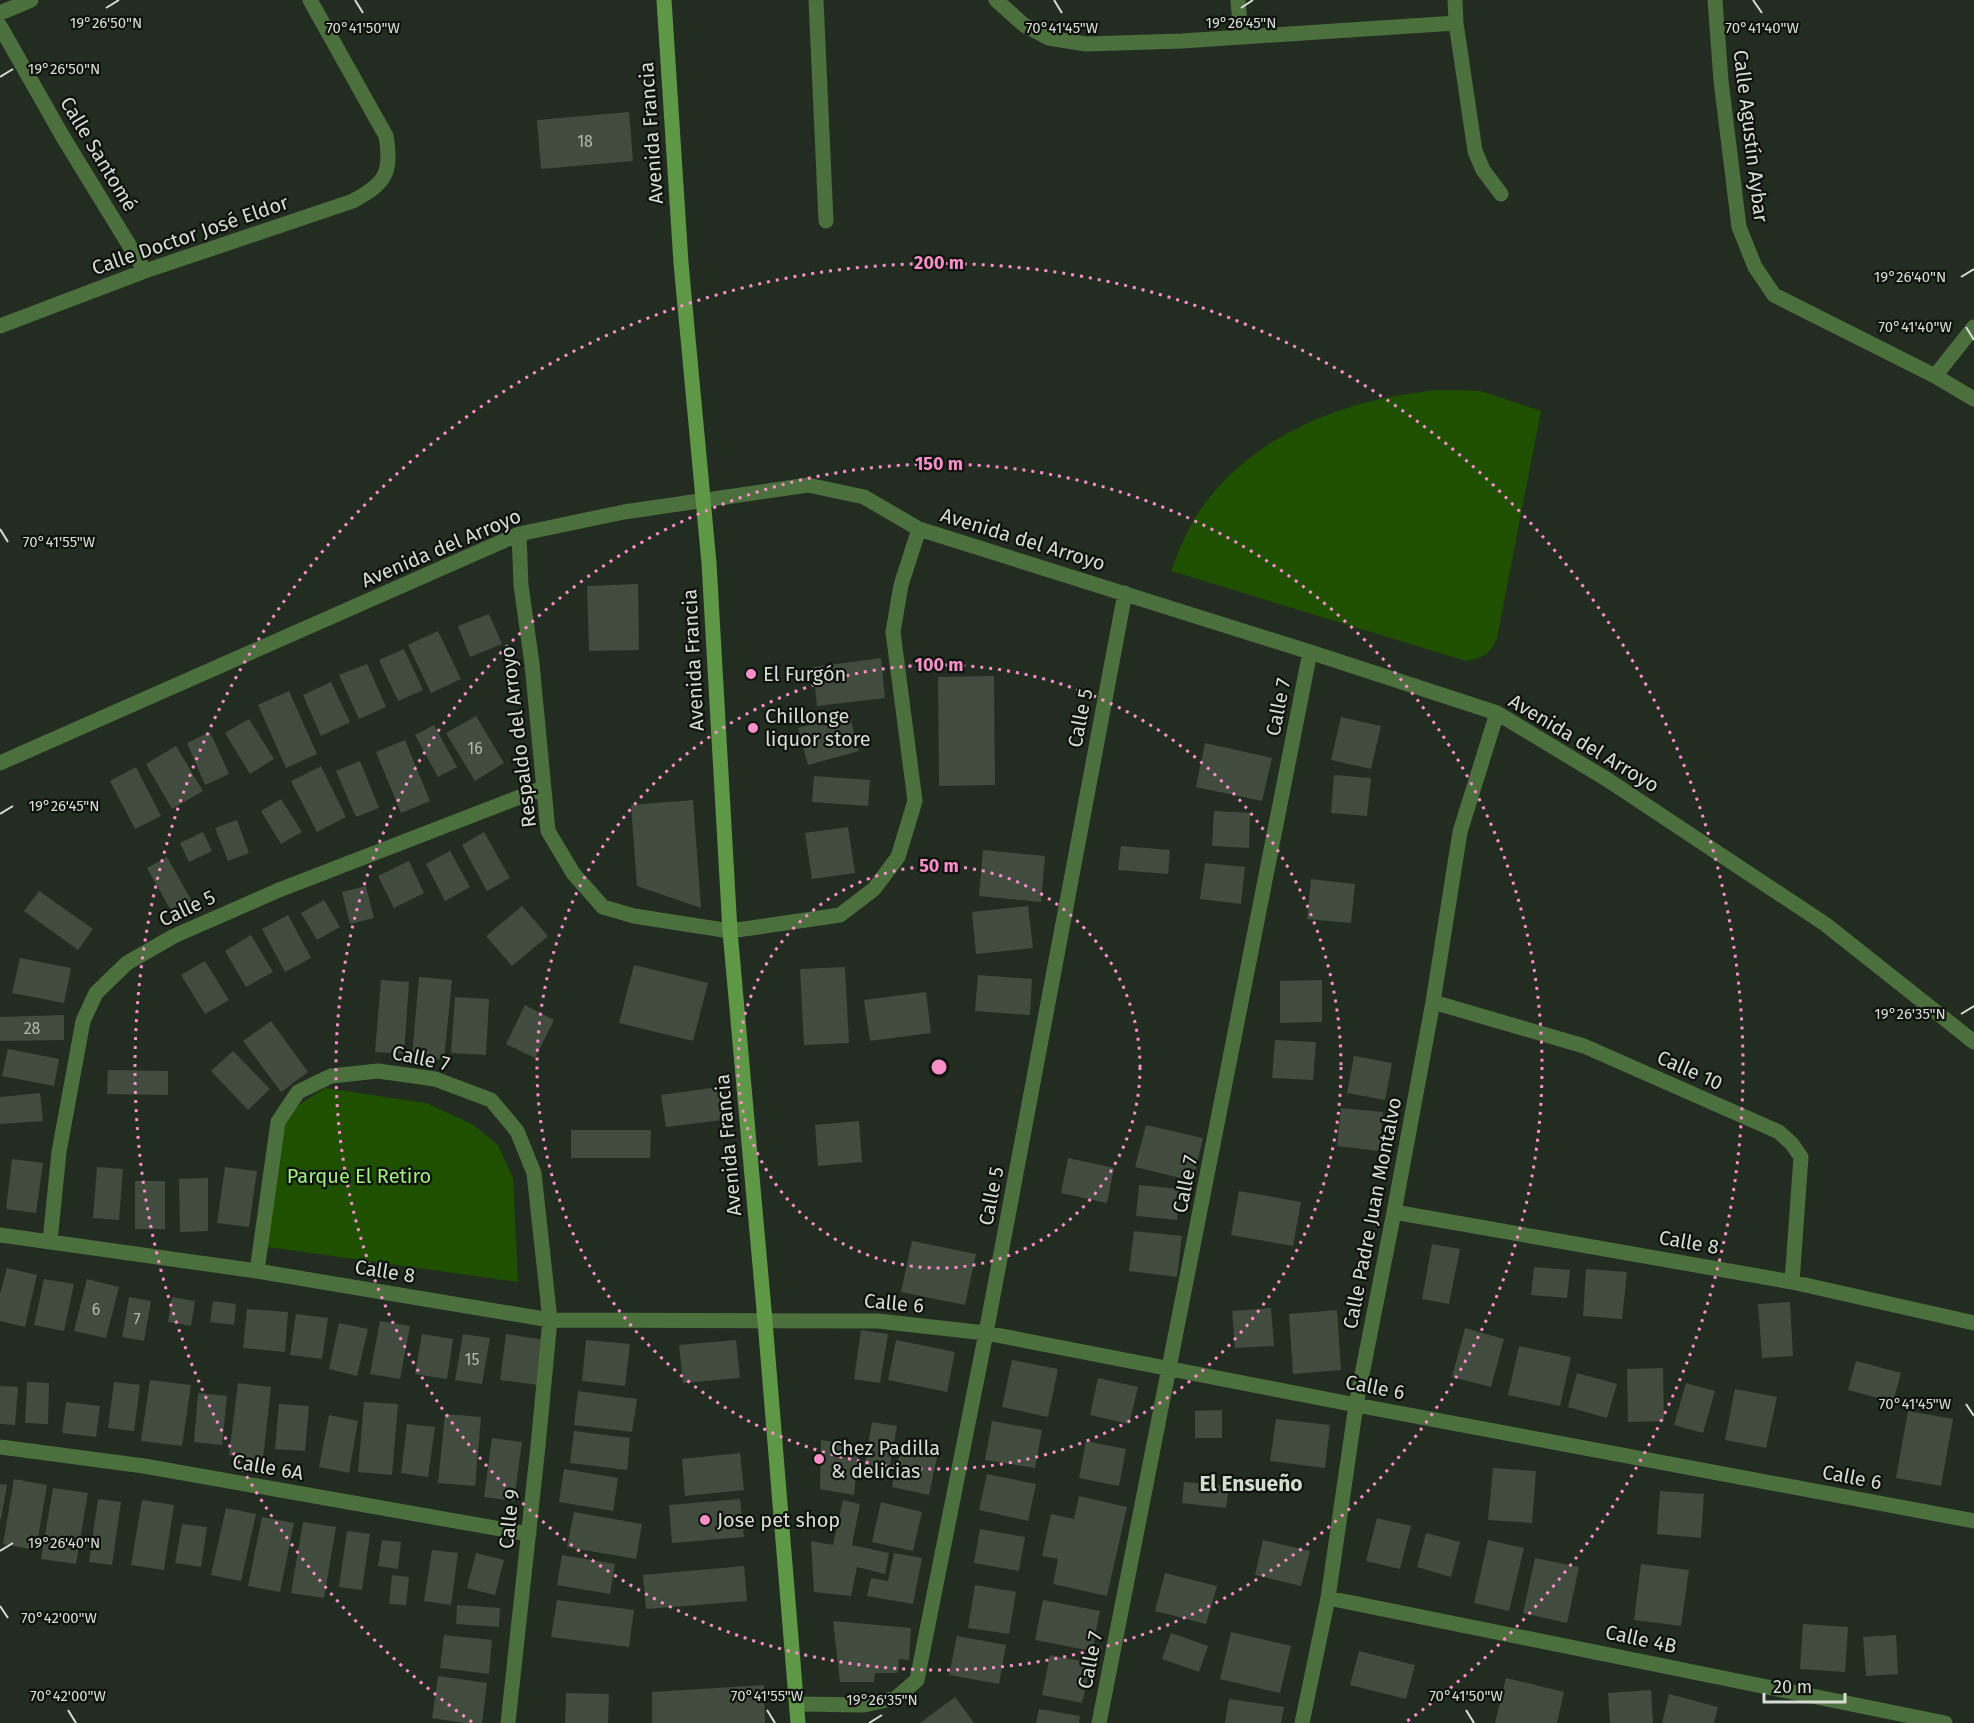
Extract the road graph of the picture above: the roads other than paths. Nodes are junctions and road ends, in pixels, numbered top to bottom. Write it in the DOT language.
graph roads {
  1 [pos="31,0"];
  2 [pos="310,0"];
  3 [pos="664,0"];
  4 [pos="816,0"];
  5 [pos="996,0"];
  6 [pos="1238,0"];
  7 [pos="1455,0"];
  8 [pos="1714,0"];
  9 [pos="0,13"];
  10 [pos="1456,23"];
  11 [pos="0,26"];
  12 [pos="1241,37"];
  13 [pos="1501,194"];
  14 [pos="826,221"];
  15 [pos="145,271"];
  16 [pos="0,326"];
  17 [pos="1974,327"];
  18 [pos="1935,376"];
  19 [pos="1974,399"];
  20 [pos="919,529"];
  21 [pos="519,534"];
  22 [pos="1125,593"];
  23 [pos="1310,652"];
  24 [pos="1497,713"];
  25 [pos="0,763"];
  26 [pos="543,788"];
  27 [pos="730,931"];
  28 [pos="1433,1002"];
  29 [pos="1974,1042"];
  30 [pos="1394,1212"];
  31 [pos="0,1235"];
  32 [pos="50,1241"];
  33 [pos="258,1271"];
  34 [pos="1792,1281"];
  35 [pos="550,1320"];
  36 [pos="765,1320"];
  37 [pos="1974,1323"];
  38 [pos="986,1333"];
  39 [pos="1170,1368"];
  40 [pos="1356,1405"];
  41 [pos="0,1447"];
  42 [pos="1974,1521"];
  43 [pos="529,1534"];
  44 [pos="1328,1598"];
  45 [pos="797,1704"];
  46 [pos="508,1723"];
  47 [pos="798,1723"];
  48 [pos="1099,1723"];
  49 [pos="1302,1723"];
  50 [pos="1945,1723"];
  1 -- 9 [label="street"];
  2 -- 15 [label="street, Calle Doctor José Eldor"];
  3 -- 27 [label="main road, Avenida Francia"];
  4 -- 14 [label="street"];
  5 -- 12 [label="street"];
  6 -- 12 [label="street"];
  7 -- 10 [label="street"];
  8 -- 18 [label="street, Calle Agustín Aybar"];
  10 -- 12 [label="street"];
  10 -- 13 [label="street"];
  11 -- 15 [label="street, Calle Santomé"];
  15 -- 16 [label="street, Calle Doctor José Eldor"];
  17 -- 18 [label="street"];
  18 -- 19 [label="street, Calle Agustín Aybar"];
  20 -- 21 [label="street, Avenida del Arroyo"];
  20 -- 22 [label="street, Avenida del Arroyo"];
  20 -- 27 [label="street, Respaldo del Arroyo"];
  21 -- 25 [label="street, Avenida del Arroyo"];
  21 -- 26 [label="street, Respaldo del Arroyo"];
  22 -- 23 [label="street, Avenida del Arroyo"];
  22 -- 38 [label="street, Calle 5"];
  23 -- 24 [label="street, Avenida del Arroyo"];
  23 -- 39 [label="street, Calle 7"];
  24 -- 28 [label="street, Calle Padre Juan Montalvo"];
  24 -- 29 [label="street, Avenida del Arroyo"];
  26 -- 27 [label="street, Respaldo del Arroyo"];
  26 -- 32 [label="street, Calle 5"];
  27 -- 36 [label="main road, Avenida Francia"];
  28 -- 30 [label="street, Calle Padre Juan Montalvo"];
  28 -- 34 [label="street, Calle 10"];
  30 -- 34 [label="street, Calle 8"];
  30 -- 40 [label="street, Calle Padre Juan Montalvo"];
  31 -- 32 [label="street, Calle 8"];
  32 -- 33 [label="street, Calle 8"];
  33 -- 35 [label="street, Calle 8"];
  33 -- 35 [label="street, Calle 7"];
  34 -- 37 [label="street, Calle 8"];
  35 -- 36 [label="street, Calle 8"];
  35 -- 43 [label="street, Calle 9"];
  36 -- 38 [label="street, Calle 6"];
  36 -- 45 [label="main road, Avenida Francia"];
  38 -- 39 [label="street, Calle 6"];
  38 -- 45 [label="street, Calle 5"];
  39 -- 40 [label="street, Calle 6"];
  39 -- 48 [label="street, Calle 7"];
  40 -- 42 [label="street, Calle 6"];
  40 -- 44 [label="street, Calle Padre Juan Montalvo"];
  41 -- 43 [label="street, Calle 6A"];
  43 -- 46 [label="street, Calle 9"];
  44 -- 49 [label="street, Calle Padre Juan Montalvo"];
  44 -- 50 [label="street, Calle 4B"];
  45 -- 47 [label="main road, Avenida Francia"];
}
